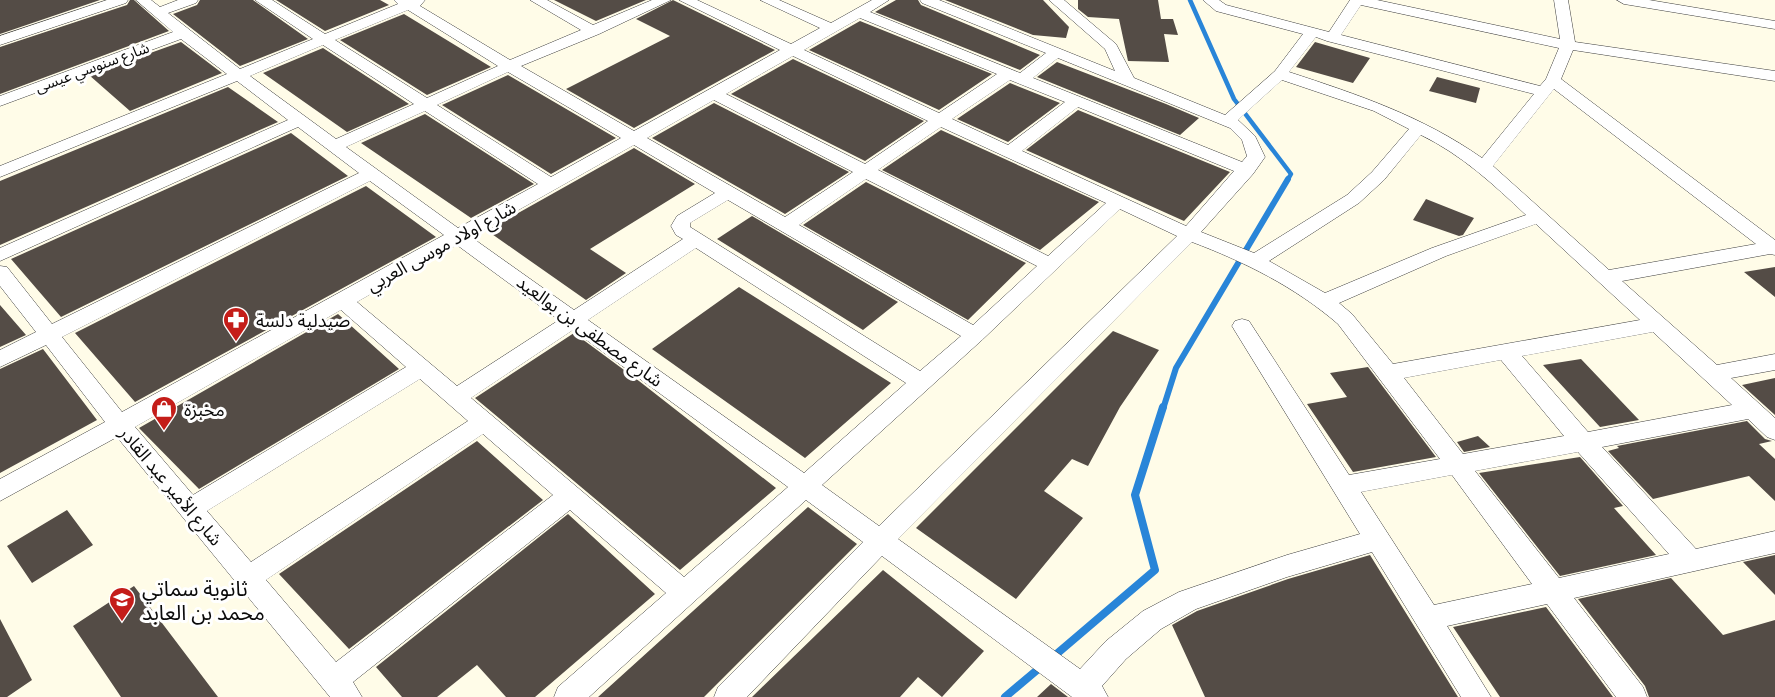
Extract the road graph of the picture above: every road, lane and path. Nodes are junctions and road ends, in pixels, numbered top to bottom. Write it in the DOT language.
graph roads {
  1 [pos="121,0"];
  2 [pos="192,0"];
  3 [pos="262,0"];
  4 [pos="537,0"];
  5 [pos="664,0"];
  6 [pos="686,0"];
  7 [pos="767,0"];
  8 [pos="882,0"];
  9 [pos="927,0"];
  10 [pos="1056,0"];
  11 [pos="1210,0"];
  12 [pos="1561,0"];
  13 [pos="1624,0"];
  14 [pos="410,2"];
  15 [pos="150,6"];
  16 [pos="858,13"];
  17 [pos="1775,25"];
  18 [pos="831,28"];
  19 [pos="594,31"];
  20 [pos="183,33"];
  21 [pos="1311,33"];
  22 [pos="1332,38"];
  23 [pos="324,39"];
  24 [pos="0,41"];
  25 [pos="1568,45"];
  26 [pos="793,49"];
  27 [pos="1057,52"];
  28 [pos="509,66"];
  29 [pos="1280,74"];
  30 [pos="240,75"];
  31 [pos="1015,76"];
  32 [pos="1775,76"];
  33 [pos="1128,81"];
  34 [pos="1549,86"];
  35 [pos="714,94"];
  36 [pos="0,101"];
  37 [pos="1076,101"];
  38 [pos="425,104"];
  39 [pos="301,120"];
  40 [pos="940,120"];
  41 [pos="1227,121"];
  42 [pos="1419,127"];
  43 [pos="636,139"];
  44 [pos="335,146"];
  45 [pos="1011,151"];
  46 [pos="1484,167"];
  47 [pos="1247,170"];
  48 [pos="0,171"];
  49 [pos="866,172"];
  50 [pos="371,174"];
  51 [pos="552,185"];
  52 [pos="728,193"];
  53 [pos="1118,201"];
  54 [pos="1540,216"];
  55 [pos="785,226"];
  56 [pos="1189,234"];
  57 [pos="458,237"];
  58 [pos="695,240"];
  59 [pos="1774,248"];
  60 [pos="0,255"];
  61 [pos="1255,261"];
  62 [pos="1050,265"];
  63 [pos="0,272"];
  64 [pos="1606,277"];
  65 [pos="343,301"];
  66 [pos="1324,301"];
  67 [pos="576,320"];
  68 [pos="1656,324"];
  69 [pos="1242,327"];
  70 [pos="51,334"];
  71 [pos="975,335"];
  72 [pos="1506,351"];
  73 [pos="0,359"];
  74 [pos="1775,362"];
  75 [pos="421,368"];
  76 [pos="1388,373"];
  77 [pos="1713,374"];
  78 [pos="921,382"];
  79 [pos="455,398"];
  80 [pos="1753,410"];
  81 [pos="483,422"];
  82 [pos="119,424"];
  83 [pos="1775,431"];
  84 [pos="1583,442"];
  85 [pos="1458,466"];
  86 [pos="804,485"];
  87 [pos="1343,486"];
  88 [pos="0,491"];
  89 [pos="570,496"];
  90 [pos="190,509"];
  91 [pos="881,540"];
  92 [pos="1377,540"];
  93 [pos="1775,542"];
  94 [pos="1691,561"];
  95 [pos="248,578"];
  96 [pos="683,592"];
  97 [pos="1554,592"];
  98 [pos="1427,619"];
  99 [pos="341,688"];
  100 [pos="1088,692"];
  101 [pos="568,697"];
  102 [pos="728,697"];
  103 [pos="1477,697"];
  104 [pos="1633,697"];
  1 -- 24 [label="street"];
  2 -- 15 [label="street"];
  3 -- 23 [label="street"];
  4 -- 19 [label="street"];
  5 -- 19 [label="street"];
  6 -- 26 [label="street"];
  7 -- 18 [label="street"];
  8 -- 16 [label="street, شارع اولاد موسى العربي"];
  9 -- 27 [label="street"];
  10 -- 33 [label="street"];
  11 -- 21 [label="street"];
  12 -- 25 [label="street"];
  13 -- 17 [label="street"];
  14 -- 23 [label="street"];
  14 -- 28 [label="street"];
  15 -- 20 [label="street, شارع مصطفى بن بوالعيد"];
  16 -- 18 [label="street, شارع اولاد موسى العربي"];
  16 -- 31 [label="street"];
  18 -- 26 [label="street, شارع اولاد موسى العربي"];
  19 -- 28 [label="street"];
  20 -- 30 [label="street, شارع مصطفى بن بوالعيد"];
  20 -- 36 [label="street, شارع سنوسي عيسى"];
  21 -- 22 [label="street"];
  21 -- 29 [label="street"];
  22 -- 25 [label="street"];
  22 -- 34 [label="street"];
  23 -- 30 [label="street"];
  23 -- 38 [label="street"];
  25 -- 32 [label="street"];
  25 -- 34 [label="street"];
  26 -- 35 [label="street, شارع اولاد موسى العربي"];
  26 -- 40 [label="street"];
  27 -- 31 [label="street"];
  27 -- 33 [label="street"];
  28 -- 38 [label="street"];
  28 -- 43 [label="street"];
  29 -- 41 [label="street"];
  29 -- 42 [label="street"];
  30 -- 39 [label="street, شارع مصطفى بن بوالعيد"];
  30 -- 48 [label="street"];
  31 -- 37 [label="street"];
  31 -- 40 [label="street"];
  33 -- 41 [label="street"];
  34 -- 46 [label="street"];
  34 -- 59 [label="street"];
  35 -- 43 [label="street, شارع اولاد موسى العربي"];
  35 -- 49 [label="street"];
  37 -- 45 [label="street"];
  37 -- 47 [label="street"];
  38 -- 44 [label="street"];
  38 -- 51 [label="street"];
  39 -- 44 [label="street, شارع مصطفى بن بوالعيد"];
  39 -- 60 [label="street"];
  40 -- 45 [label="street"];
  40 -- 49 [label="street"];
  41 -- 47 [label="street"];
  42 -- 46 [label="street"];
  42 -- 61 [label="street"];
  43 -- 51 [label="street, شارع اولاد موسى العربي"];
  43 -- 52 [label="street"];
  44 -- 50 [label="street, شارع مصطفى بن بوالعيد"];
  45 -- 53 [label="street"];
  46 -- 54 [label="street"];
  47 -- 56 [label="street"];
  49 -- 55 [label="street"];
  49 -- 62 [label="street"];
  50 -- 57 [label="street, شارع مصطفى بن بوالعيد"];
  50 -- 70 [label="street"];
  51 -- 57 [label="street, شارع اولاد موسى العربي"];
  52 -- 55 [label="street"];
  52 -- 58 [label="street"];
  53 -- 56 [label="street"];
  53 -- 62 [label="street"];
  54 -- 64 [label="street"];
  54 -- 66 [label="street"];
  55 -- 71 [label="street"];
  56 -- 61 [label="street"];
  56 -- 91 [label="street"];
  57 -- 65 [label="street, شارع اولاد موسى العربي"];
  57 -- 67 [label="street, شارع مصطفى بن بوالعيد"];
  58 -- 67 [label="street"];
  58 -- 78 [label="street"];
  59 -- 64 [label="street"];
  61 -- 66 [label="street"];
  62 -- 71 [label="street"];
  63 -- 70 [label="street, شارع الأمير عبد القادر"];
  64 -- 68 [label="street"];
  65 -- 75 [label="street"];
  65 -- 82 [label="street, شارع اولاد موسى العربي"];
  66 -- 76 [label="street"];
  67 -- 79 [label="street"];
  67 -- 86 [label="street, شارع مصطفى بن بوالعيد"];
  68 -- 72 [label="street"];
  68 -- 77 [label="street"];
  69 -- 87 [label="street"];
  70 -- 73 [label="street"];
  70 -- 82 [label="street, شارع الأمير عبد القادر"];
  71 -- 78 [label="street"];
  72 -- 76 [label="street"];
  72 -- 84 [label="street"];
  74 -- 77 [label="street"];
  75 -- 79 [label="street"];
  75 -- 90 [label="street"];
  76 -- 85 [label="street"];
  77 -- 80 [label="street"];
  78 -- 86 [label="street"];
  79 -- 81 [label="street"];
  80 -- 83 [label="street"];
  80 -- 84 [label="street"];
  81 -- 89 [label="street"];
  81 -- 95 [label="street"];
  82 -- 88 [label="street, شارع اولاد موسى العربي"];
  82 -- 90 [label="street, شارع الأمير عبد القادر"];
  84 -- 85 [label="street"];
  84 -- 94 [label="street"];
  85 -- 87 [label="street"];
  85 -- 97 [label="street"];
  86 -- 91 [label="street, شارع مصطفى بن بوالعيد"];
  86 -- 96 [label="street"];
  87 -- 92 [label="street"];
  89 -- 96 [label="street"];
  89 -- 99 [label="street"];
  90 -- 95 [label="street, شارع الأمير عبد القادر"];
  91 -- 100 [label="street, شارع مصطفى بن بوالعيد"];
  91 -- 102 [label="street"];
  92 -- 98 [label="street"];
  92 -- 100 [label="street"];
  93 -- 94 [label="street"];
  94 -- 97 [label="street"];
  95 -- 99 [label="street, شارع الأمير عبد القادر"];
  96 -- 101 [label="street"];
  97 -- 98 [label="street"];
  97 -- 104 [label="street"];
  98 -- 103 [label="street"];
}
